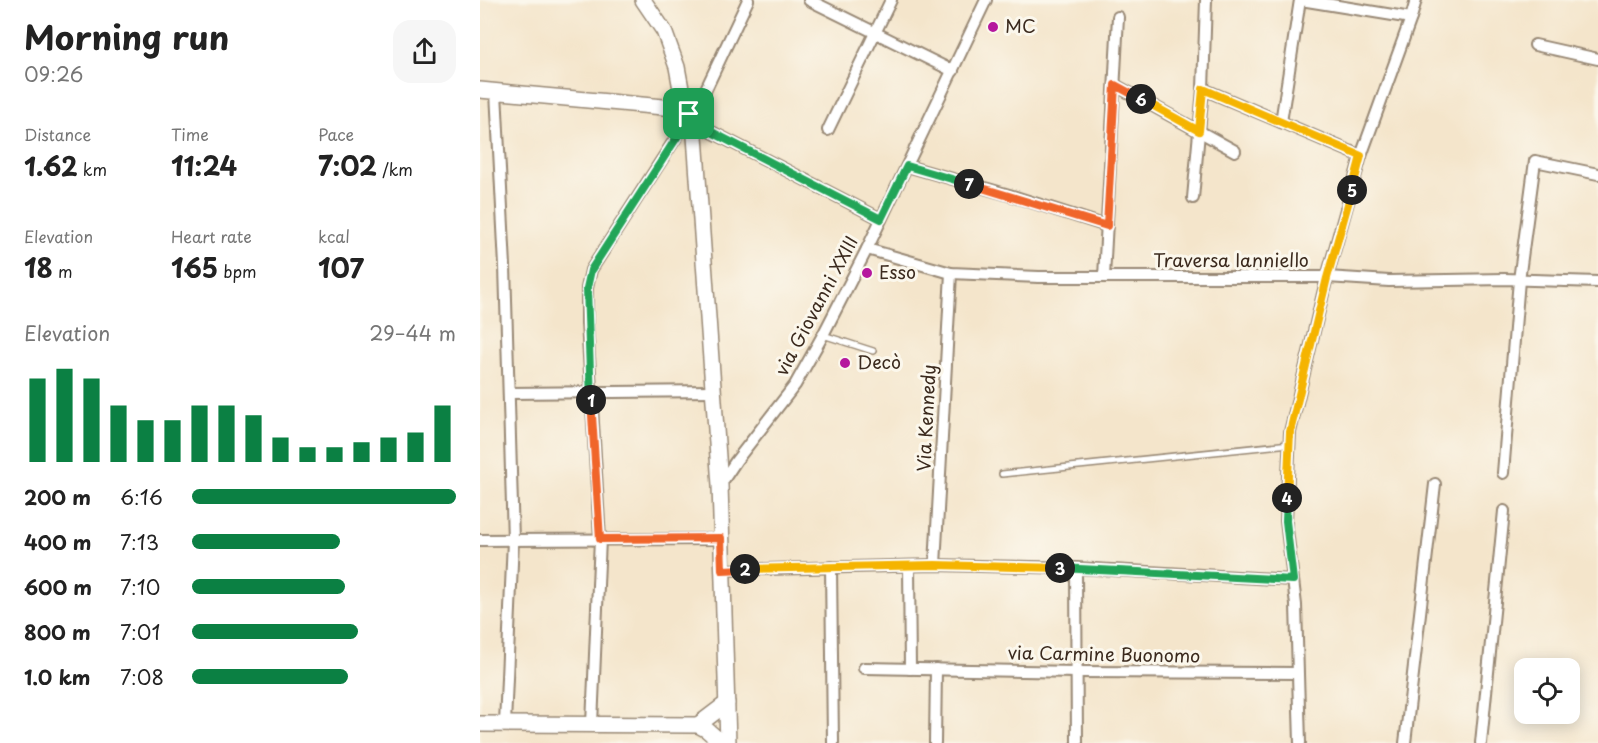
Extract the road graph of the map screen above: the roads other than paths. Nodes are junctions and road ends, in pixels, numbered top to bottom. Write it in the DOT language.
graph roads {
  1 [pos="643,0"];
  2 [pos="748,0"];
  3 [pos="809,0"];
  4 [pos="891,0"];
  5 [pos="986,0"];
  6 [pos="1206,0"];
  7 [pos="1300,0"];
  8 [pos="1416,0"];
  9 [pos="1118,17"];
  10 [pos="1411,18"];
  11 [pos="875,33"];
  12 [pos="1535,45"];
  13 [pos="1598,59"];
  14 [pos="953,71"];
  15 [pos="1115,85"];
  16 [pos="1203,89"];
  17 [pos="488,91"];
  18 [pos="689,114"];
  19 [pos="1281,122"];
  20 [pos="828,130"];
  21 [pos="1199,131"];
  22 [pos="1235,151"];
  23 [pos="1361,156"];
  24 [pos="907,166"];
  25 [pos="1598,174"];
  26 [pos="1193,198"];
  27 [pos="881,219"];
  28 [pos="1107,226"];
  29 [pos="867,249"];
  30 [pos="951,273"];
  31 [pos="1104,277"];
  32 [pos="1327,278"];
  33 [pos="1519,280"];
  34 [pos="1598,282"];
  35 [pos="823,335"];
  36 [pos="873,351"];
  37 [pos="590,391"];
  38 [pos="714,391"];
  39 [pos="509,393"];
  40 [pos="1290,444"];
  41 [pos="1503,473"];
  42 [pos="1002,474"];
  43 [pos="1436,484"];
  44 [pos="720,485"];
  45 [pos="1504,511"];
  46 [pos="721,538"];
  47 [pos="600,539"];
  48 [pos="480,540"];
  49 [pos="513,540"];
  50 [pos="935,565"];
  51 [pos="909,566"];
  52 [pos="831,567"];
  53 [pos="1076,568"];
  54 [pos="722,570"];
  55 [pos="1293,580"];
  56 [pos="864,668"];
  57 [pos="910,669"];
  58 [pos="936,669"];
  59 [pos="1077,672"];
  60 [pos="1298,673"];
  61 [pos="727,714"];
  62 [pos="480,724"];
  63 [pos="505,724"];
  64 [pos="592,724"];
  65 [pos="702,727"];
  66 [pos="722,743"];
  67 [pos="728,743"];
  68 [pos="832,743"];
  69 [pos="935,743"];
  70 [pos="1077,743"];
  71 [pos="1300,743"];
  72 [pos="1405,743"];
  73 [pos="1481,743"];
  1 -- 18 [label="street"];
  2 -- 18 [label="street"];
  3 -- 11 [label="street"];
  4 -- 11 [label="street"];
  5 -- 14 [label="street, via Giovanni XXIII"];
  6 -- 16 [label="street"];
  7 -- 10 [label="street"];
  7 -- 19 [label="street"];
  8 -- 10 [label="street"];
  9 -- 15 [label="street"];
  10 -- 23 [label="street"];
  11 -- 14 [label="street"];
  11 -- 20 [label="street"];
  12 -- 13 [label="street"];
  14 -- 24 [label="street, via Giovanni XXIII"];
  15 -- 21 [label="street"];
  15 -- 28 [label="street"];
  16 -- 19 [label="street"];
  16 -- 21 [label="street"];
  17 -- 18 [label="street"];
  17 -- 39 [label="street"];
  18 -- 27 [label="street"];
  18 -- 37 [label="street"];
  18 -- 38 [label="street"];
  19 -- 23 [label="street"];
  21 -- 22 [label="street"];
  21 -- 26 [label="street"];
  23 -- 32 [label="street"];
  24 -- 27 [label="street, via Giovanni XXIII"];
  24 -- 28 [label="street"];
  25 -- 33 [label="street"];
  27 -- 29 [label="street, via Giovanni XXIII"];
  28 -- 31 [label="street"];
  29 -- 30 [label="street, Traversa Ianniello"];
  29 -- 35 [label="street, via Giovanni XXIII"];
  30 -- 31 [label="street, Traversa Ianniello"];
  30 -- 50 [label="street, Via Kennedy"];
  31 -- 32 [label="street, Traversa Ianniello"];
  32 -- 33 [label="street, Traversa Ianniello"];
  32 -- 40 [label="street"];
  33 -- 34 [label="street, Traversa Ianniello"];
  33 -- 41 [label="street"];
  35 -- 36 [label="lane"];
  35 -- 44 [label="street, via Giovanni XXIII"];
  37 -- 38 [label="street"];
  37 -- 39 [label="street"];
  37 -- 47 [label="street"];
  38 -- 44 [label="street"];
  39 -- 49 [label="street"];
  40 -- 42 [label="lane"];
  40 -- 55 [label="street"];
  43 -- 72 [label="street"];
  44 -- 46 [label="street"];
  45 -- 73 [label="street"];
  46 -- 47 [label="street"];
  46 -- 54 [label="street"];
  47 -- 49 [label="street"];
  47 -- 64 [label="street"];
  48 -- 49 [label="street"];
  49 -- 63 [label="street"];
  50 -- 51 [label="street"];
  50 -- 53 [label="street"];
  51 -- 52 [label="street"];
  51 -- 57 [label="street"];
  52 -- 54 [label="street"];
  52 -- 68 [label="street"];
  53 -- 55 [label="street"];
  53 -- 59 [label="street"];
  54 -- 61 [label="street"];
  55 -- 60 [label="street"];
  56 -- 57 [label="street, via Carmine Buonomo"];
  57 -- 58 [label="street, via Carmine Buonomo"];
  58 -- 59 [label="street, via Carmine Buonomo"];
  58 -- 69 [label="street"];
  59 -- 60 [label="street, via Carmine Buonomo"];
  59 -- 70 [label="street"];
  60 -- 71 [label="street"];
  61 -- 65 [label="street"];
  61 -- 65 [label="street"];
  61 -- 67 [label="street"];
  62 -- 63 [label="street"];
  63 -- 64 [label="street"];
  64 -- 65 [label="street"];
  65 -- 66 [label="street"];
}
